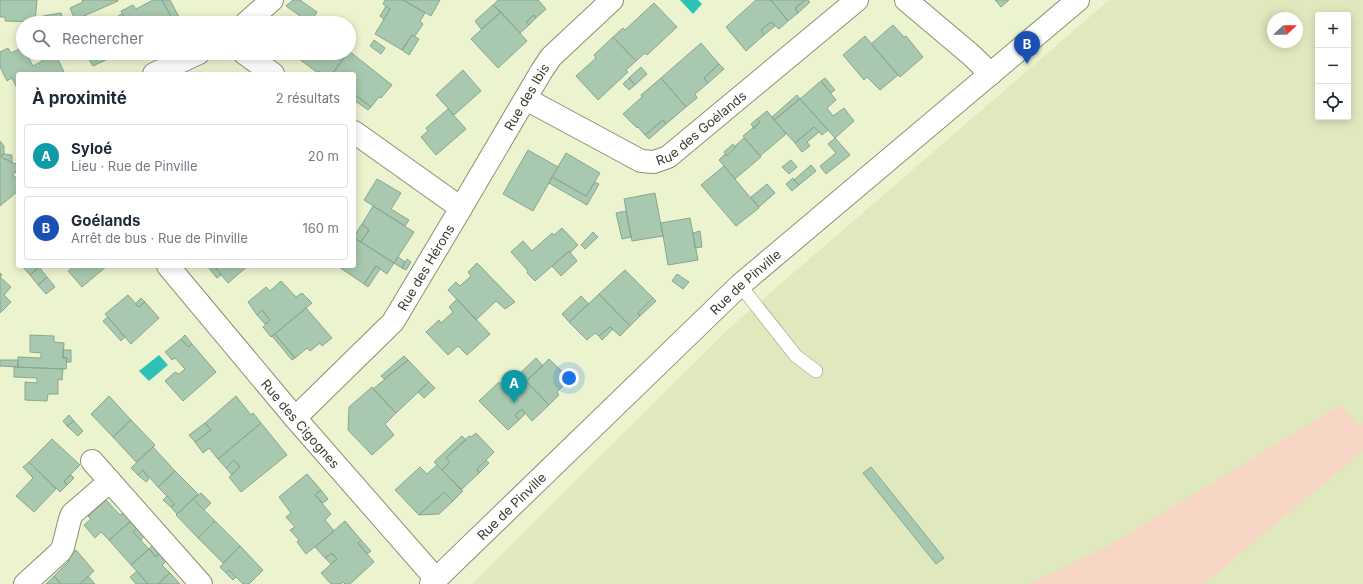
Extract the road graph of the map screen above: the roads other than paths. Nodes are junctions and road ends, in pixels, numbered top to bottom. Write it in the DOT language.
graph roads {
  1 [pos="272,0"];
  2 [pos="612,0"];
  3 [pos="858,0"];
  4 [pos="906,0"];
  5 [pos="1078,0"];
  6 [pos="254,16"];
  7 [pos="184,60"];
  8 [pos="254,60"];
  9 [pos="158,72"];
  10 [pos="270,72"];
  11 [pos="990,74"];
  12 [pos="526,99"];
  13 [pos="356,133"];
  14 [pos="461,208"];
  15 [pos="170,268"];
  16 [pos="740,286"];
  17 [pos="816,371"];
  18 [pos="295,418"];
  19 [pos="92,461"];
  20 [pos="110,481"];
  21 [pos="434,581"];
  22 [pos="25,584"];
  23 [pos="201,584"];
  1 -- 6 [label="street"];
  2 -- 12 [label="street, Rue des Ibis"];
  3 -- 12 [label="street, Rue des Goélands"];
  4 -- 11 [label="street"];
  5 -- 11 [label="street, Rue de Pinville"];
  7 -- 9 [label="street"];
  8 -- 10 [label="street"];
  11 -- 16 [label="street, Rue de Pinville"];
  12 -- 14 [label="street, Rue des Ibis"];
  13 -- 14 [label="street"];
  14 -- 18 [label="street, Rue des Hérons"];
  15 -- 18 [label="street, Rue des Cigognes"];
  16 -- 17 [label="lane"];
  16 -- 21 [label="street, Rue de Pinville"];
  18 -- 21 [label="street, Rue des Cigognes"];
  19 -- 20 [label="street"];
  20 -- 22 [label="street"];
  20 -- 23 [label="street"];
}
